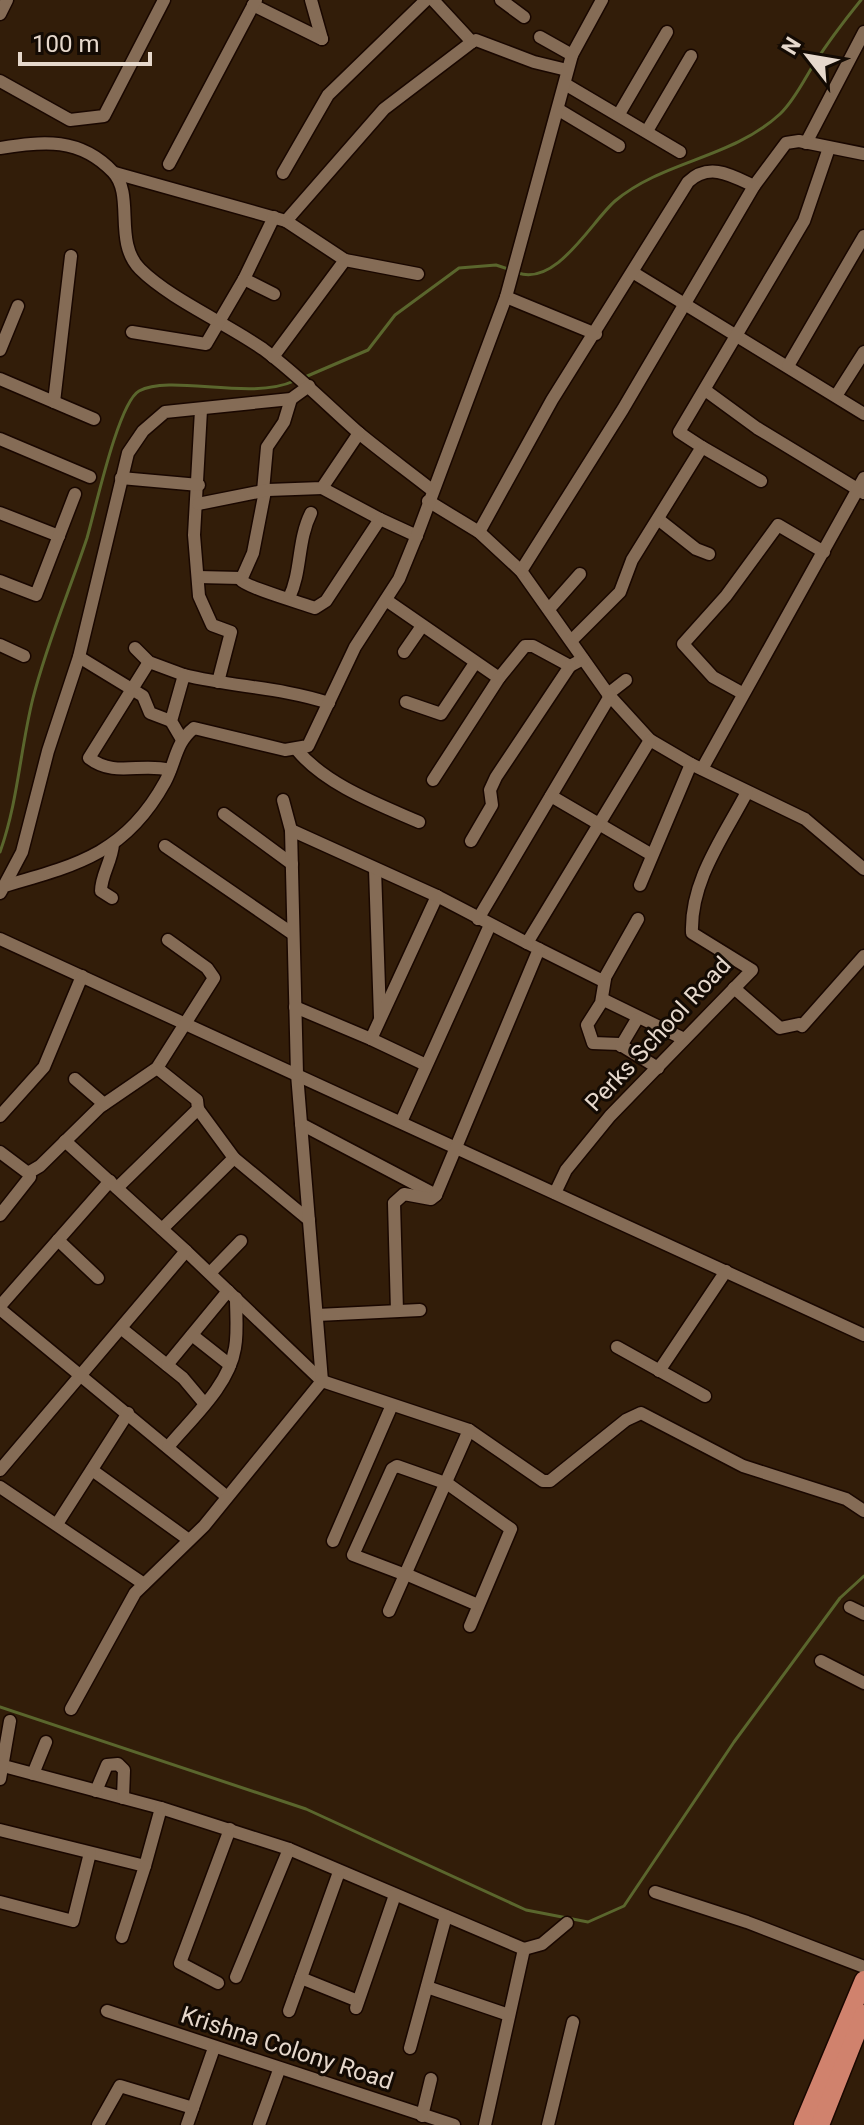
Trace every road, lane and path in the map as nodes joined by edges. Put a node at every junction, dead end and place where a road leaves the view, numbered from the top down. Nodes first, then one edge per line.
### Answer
1 (7, 0) edge
2 (164, 0) edge
3 (311, 0) edge
4 (426, 0) edge
5 (433, 0) edge
6 (501, 0) edge
7 (254, 2) edge
8 (596, 2) edge
9 (0, 14) edge
10 (524, 17) dead end
11 (316, 18) junction
12 (286, 21) junction
13 (667, 32) dead end
14 (864, 32) edge
15 (540, 37) dead end
16 (472, 42) junction
17 (572, 55) junction
18 (691, 56) dead end
19 (567, 70) junction
20 (0, 81) edge
21 (565, 84) junction
22 (559, 110) junction
23 (619, 114) junction
24 (647, 131) junction
25 (806, 143) junction
26 (619, 146) dead end
27 (3, 148) edge
28 (829, 148) junction
29 (680, 152) dead end
30 (864, 154) edge
31 (0, 163) edge
32 (169, 164) dead end
33 (115, 173) junction
34 (283, 173) dead end
35 (754, 186) junction
36 (280, 219) junction
37 (864, 236) edge
38 (71, 256) dead end
39 (345, 260) junction
40 (634, 273) junction
41 (418, 274) dead end
42 (244, 279) junction
43 (508, 290) junction
44 (274, 294) dead end
45 (687, 304) junction
46 (18, 306) dead end
47 (221, 320) junction
48 (132, 332) dead end
49 (596, 334) junction
50 (738, 337) junction
51 (0, 350) edge
52 (864, 352) edge
53 (273, 357) junction
54 (788, 366) junction
55 (0, 379) edge
56 (307, 384) junction
57 (705, 390) junction
58 (836, 396) junction
59 (291, 399) junction
60 (54, 402) junction
61 (201, 410) junction
62 (864, 414) edge
63 (94, 419) dead end
64 (359, 433) junction
65 (0, 439) edge
66 (702, 447) junction
67 (90, 477) dead end
68 (121, 478) junction
69 (761, 481) dead end
70 (199, 485) junction
71 (862, 487) edge
72 (322, 488) junction
73 (264, 491) junction
74 (75, 494) dead end
75 (430, 495) junction
76 (198, 504) junction
77 (0, 513) edge
78 (311, 513) dead end
79 (380, 519) junction
80 (658, 519) junction
81 (479, 532) junction
82 (59, 536) junction
83 (417, 536) junction
84 (824, 552) junction
85 (709, 554) dead end
86 (521, 571) junction
87 (580, 574) dead end
88 (198, 577) junction
89 (241, 578) junction
90 (0, 581) edge
91 (289, 598) junction
92 (386, 600) junction
93 (549, 609) junction
94 (422, 626) junction
95 (572, 640) junction
96 (0, 645) edge
97 (135, 648) dead end
98 (404, 652) dead end
99 (24, 656) dead end
100 (79, 657) junction
101 (583, 659) junction
102 (149, 662) junction
103 (475, 663) junction
104 (570, 666) junction
105 (184, 675) junction
106 (499, 678) junction
107 (626, 680) dead end
108 (218, 682) junction
109 (131, 689) junction
110 (742, 693) junction
111 (609, 695) junction
112 (406, 702) dead end
113 (329, 703) junction
114 (171, 721) junction
115 (181, 738) junction
116 (650, 740) junction
117 (297, 750) junction
118 (697, 766) junction
119 (170, 770) junction
120 (433, 780) dead end
121 (747, 792) junction
122 (551, 796) junction
123 (283, 800) dead end
124 (224, 814) dead end
125 (419, 822) dead end
126 (597, 825) junction
127 (291, 830) junction
128 (471, 841) dead end
129 (113, 844) junction
130 (165, 846) dead end
131 (652, 855) junction
132 (292, 864) junction
133 (375, 869) junction
134 (864, 869) edge
135 (640, 885) dead end
136 (2, 889) edge
137 (437, 896) junction
138 (112, 898) dead end
139 (638, 919) dead end
140 (484, 922) junction
141 (293, 934) junction
142 (0, 939) edge
143 (168, 940) dead end
144 (527, 943) junction
145 (539, 949) junction
146 (864, 956) edge
147 (82, 976) junction
148 (605, 979) junction
149 (734, 988) junction
150 (602, 999) junction
151 (295, 1007) junction
152 (380, 1019) junction
153 (637, 1019) junction
154 (186, 1023) junction
155 (371, 1039) junction
156 (684, 1039) junction
157 (621, 1046) junction
158 (426, 1065) junction
159 (157, 1068) junction
160 (658, 1068) junction
161 (297, 1074) junction
162 (75, 1079) dead end
163 (104, 1104) junction
164 (198, 1109) junction
165 (0, 1116) edge
166 (401, 1122) junction
167 (301, 1124) junction
168 (65, 1141) junction
169 (459, 1148) junction
170 (0, 1152) edge
171 (234, 1158) junction
172 (28, 1173) junction
173 (114, 1185) junction
174 (555, 1193) junction
175 (436, 1195) junction
176 (0, 1215) edge
177 (309, 1220) junction
178 (162, 1229) junction
179 (58, 1240) junction
180 (241, 1241) dead end
181 (186, 1251) junction
182 (726, 1271) junction
183 (210, 1273) junction
184 (98, 1278) dead end
185 (232, 1294) junction
186 (0, 1308) edge
187 (420, 1310) dead end
188 (397, 1311) junction
189 (317, 1315) junction
190 (122, 1329) junction
191 (192, 1335) junction
192 (864, 1335) edge
193 (617, 1347) dead end
194 (167, 1365) junction
195 (230, 1365) junction
196 (659, 1371) junction
197 (83, 1376) junction
198 (322, 1381) junction
199 (705, 1396) dead end
200 (204, 1403) junction
201 (392, 1405) junction
202 (128, 1413) junction
203 (469, 1430) junction
204 (168, 1447) junction
205 (0, 1470) edge
206 (92, 1470) junction
207 (448, 1484) junction
208 (0, 1487) edge
209 (226, 1496) junction
210 (864, 1511) edge
211 (57, 1524) junction
212 (189, 1540) junction
213 (333, 1541) dead end
214 (405, 1574) junction
215 (144, 1584) junction
216 (478, 1605) junction
217 (850, 1607) dead end
218 (389, 1611) dead end
219 (864, 1614) edge
220 (470, 1626) dead end
221 (821, 1661) dead end
222 (864, 1683) edge
223 (71, 1709) dead end
224 (10, 1721) dead end
225 (46, 1742) dead end
226 (1, 1770) edge
227 (33, 1774) junction
228 (96, 1791) junction
229 (123, 1798) junction
230 (161, 1808) junction
231 (230, 1829) junction
232 (0, 1830) edge
233 (289, 1849) junction
234 (90, 1853) junction
235 (145, 1866) junction
236 (339, 1872) junction
237 (655, 1892) dead end
238 (395, 1895) junction
239 (0, 1902) edge
240 (446, 1916) junction
241 (567, 1923) dead end
242 (122, 1937) dead end
243 (524, 1949) junction
244 (864, 1967) edge
245 (236, 1977) dead end
246 (301, 1978) junction
247 (864, 1980) edge
248 (218, 1983) dead end
249 (427, 1987) junction
250 (107, 2011) dead end
251 (289, 2011) dead end
252 (509, 2015) junction
253 (863, 2018) edge
254 (573, 2022) dead end
255 (214, 2048) junction
256 (410, 2048) dead end
257 (279, 2070) junction
258 (431, 2079) dead end
259 (193, 2108) junction
260 (422, 2116) junction
261 (98, 2125) edge
262 (187, 2125) edge
263 (259, 2125) edge
264 (454, 2125) edge
265 (485, 2125) edge
266 (548, 2125) edge
267 (803, 2125) edge
268 (820, 2125) edge

1 - 9 street
2 - 20 street
3 - 11 street
4 - 34 street
5 - 16 street
6 - 10 street
7 - 12 street
7 - 32 street
8 - 17 street
11 - 12 street
11 - 12 street
13 - 23 street
14 - 25 street
15 - 17 street
16 - 19 street
16 - 36 street
17 - 19 street
18 - 24 street
19 - 21 street
21 - 22 street
21 - 23 street
22 - 26 street
22 - 43 street
23 - 24 street
24 - 29 street
25 - 28 street
25 - 35 street
27 - 31 street
27 - 33 street
28 - 30 street
28 - 50 street
33 - 36 street
33 - 47 street
35 - 40 street
35 - 45 street
36 - 39 street
36 - 42 street
37 - 54 street
38 - 60 street
39 - 41 street
39 - 53 street
40 - 45 street
40 - 49 street
42 - 44 street
42 - 47 street
43 - 49 street
43 - 75 street
45 - 50 street
45 - 86 street
46 - 51 street
47 - 48 street
47 - 53 street
49 - 81 street
50 - 54 street
50 - 57 street
52 - 58 street
53 - 56 street
54 - 58 street
55 - 60 street
56 - 59 street
56 - 64 street
57 - 66 street
57 - 71 street
58 - 62 street
59 - 61 street
59 - 73 street
60 - 63 street
61 - 68 street
61 - 70 street
64 - 72 street
64 - 75 street
65 - 67 street
66 - 69 street
66 - 80 street
68 - 70 street
68 - 100 street
70 - 76 street
71 - 84 street
72 - 73 street
72 - 79 street
73 - 76 street
73 - 89 street
74 - 82 street
75 - 81 street
75 - 83 street
76 - 88 street
77 - 82 street
78 - 91 street
79 - 83 street
79 - 91 street
80 - 85 street
80 - 95 street
81 - 86 street
82 - 90 street
83 - 92 street
84 - 110 street
84 - 110 street
86 - 93 street
87 - 93 street
88 - 89 street
88 - 108 street
89 - 91 street
92 - 94 street
92 - 113 street
93 - 95 street
94 - 98 street
94 - 103 street
95 - 101 street
96 - 99 street
97 - 102 street
100 - 109 street
100 - 136 street
101 - 104 street
101 - 111 street
102 - 105 street
102 - 109 street
103 - 106 street
103 - 112 street
104 - 106 street
104 - 128 street
105 - 108 street
105 - 114 street
106 - 120 street
107 - 111 street
108 - 113 street
109 - 114 street
109 - 119 street
110 - 118 street
111 - 116 street
111 - 122 street
113 - 117 street
114 - 115 street
115 - 117 street
115 - 119 street
116 - 118 street
116 - 126 street
117 - 125 street
118 - 121 street
118 - 131 street
119 - 129 street
121 - 134 street
121 - 149 street, Perks School Road
122 - 126 street
122 - 140 street
123 - 127 street
124 - 132 street
126 - 131 street
126 - 144 street
127 - 132 street
127 - 133 street
129 - 136 street
129 - 138 street
130 - 141 street
131 - 135 street
132 - 141 street
133 - 137 street
133 - 152 street
137 - 140 street
137 - 152 street
139 - 148 street
140 - 144 street
140 - 158 street
141 - 151 street
142 - 147 street
143 - 154 street
144 - 145 street
145 - 148 street
145 - 169 street
146 - 149 street
147 - 154 street
147 - 165 street
148 - 150 street
149 - 156 street, Perks School Road
150 - 153 street
150 - 157 street
151 - 155 street
151 - 161 street
152 - 155 street
153 - 156 street
153 - 157 street
154 - 159 street
154 - 161 street
155 - 158 street
156 - 160 street, Perks School Road
157 - 160 street
158 - 166 street
159 - 163 street
159 - 164 street
160 - 174 street, Perks School Road
161 - 166 street
161 - 167 street
162 - 163 street
163 - 168 street
164 - 171 street
164 - 173 street
166 - 169 street
167 - 175 street
167 - 177 street
168 - 172 street
168 - 173 street
169 - 174 street
169 - 175 street
170 - 172 street
171 - 177 street
171 - 178 street
172 - 176 street
173 - 178 street
173 - 179 street
174 - 182 street
175 - 188 street
177 - 189 street
178 - 181 street
179 - 184 street
179 - 186 street
180 - 183 street
181 - 183 street
181 - 190 street
182 - 192 street
182 - 196 street
183 - 185 street
185 - 191 street
185 - 195 street
185 - 198 street
186 - 197 street
187 - 188 street
188 - 189 street
189 - 198 street
190 - 194 street
190 - 197 street
191 - 194 street
191 - 195 street
193 - 196 street
194 - 200 street
195 - 200 street
196 - 199 street
197 - 202 street
197 - 205 street
198 - 201 street
198 - 209 street
200 - 204 street
201 - 203 street
201 - 213 street
202 - 204 street
202 - 206 street
203 - 207 street
203 - 210 street
204 - 209 street
206 - 211 street
206 - 212 street
207 - 214 street
207 - 214 street
207 - 216 street
208 - 211 street
209 - 212 street
211 - 215 street
212 - 215 street
214 - 216 street
214 - 218 street
215 - 223 street
216 - 220 street
217 - 219 street
221 - 222 street
224 - 226 street
225 - 227 street
226 - 227 street
227 - 228 street
228 - 229 street
228 - 229 street
229 - 230 street
230 - 231 street
230 - 235 street
231 - 233 street
231 - 248 street
232 - 234 street
233 - 236 street
233 - 245 street
234 - 235 street
234 - 239 street
235 - 242 street
236 - 238 street
236 - 246 street
237 - 244 street
238 - 240 street
238 - 246 street
240 - 243 street
240 - 249 street
241 - 243 street
243 - 252 street
246 - 251 street
247 - 267 highway
249 - 252 street
249 - 256 street
250 - 255 street, Krishna Colony Road
252 - 265 street
253 - 268 highway
254 - 266 street
255 - 257 street, Krishna Colony Road
255 - 259 street
257 - 260 street, Krishna Colony Road
257 - 263 street
258 - 260 street
259 - 261 street
259 - 262 street
260 - 264 street, Krishna Colony Road

